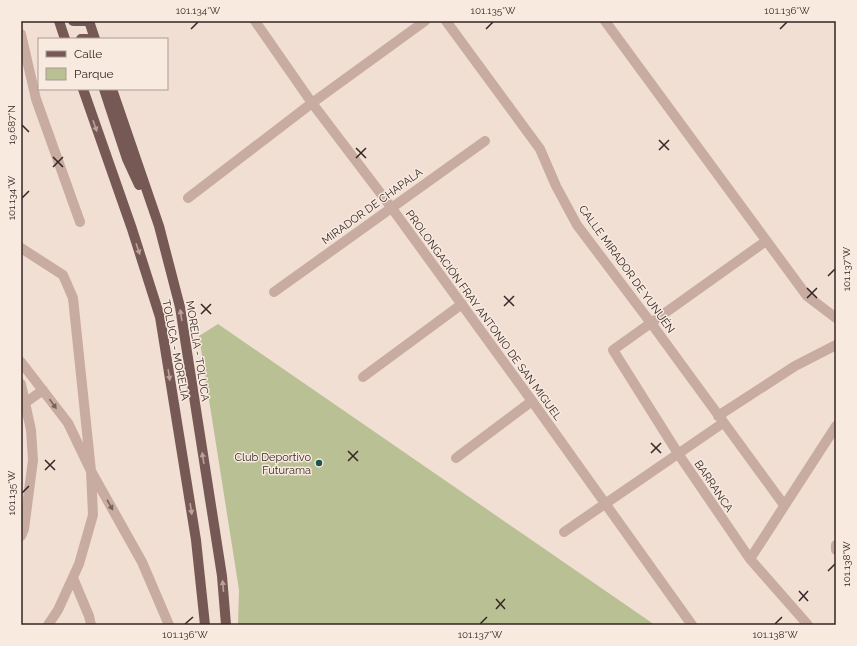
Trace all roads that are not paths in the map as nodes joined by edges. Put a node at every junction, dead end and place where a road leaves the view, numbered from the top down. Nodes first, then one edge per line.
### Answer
1 (59, 21) edge
2 (73, 21) edge
3 (88, 21) edge
4 (255, 21) edge
5 (425, 21) edge
6 (446, 21) edge
7 (606, 21) edge
8 (21, 34) edge
9 (65, 38) edge
10 (95, 38) edge
11 (83, 90) edge
12 (104, 90) edge
13 (112, 90) edge
14 (312, 103) junction
15 (485, 141) dead end
16 (188, 198) dead end
17 (391, 207) junction
18 (80, 222) dead end
19 (160, 226) junction
20 (766, 241) junction
21 (21, 248) edge
22 (274, 292) dead end
23 (462, 304) junction
24 (836, 318) edge
25 (652, 323) junction
26 (836, 345) edge
27 (21, 362) edge
28 (363, 377) dead end
29 (21, 384) edge
30 (43, 390) junction
31 (532, 401) junction
32 (25, 403) junction
33 (720, 419) junction
34 (836, 426) edge
35 (679, 455) junction
36 (456, 458) dead end
37 (91, 471) junction
38 (606, 504) junction
39 (784, 505) junction
40 (564, 532) dead end
41 (21, 536) edge
42 (836, 546) edge
43 (836, 550) edge
44 (750, 560) junction
45 (73, 578) junction
46 (48, 625) edge
47 (91, 625) edge
48 (169, 625) edge
49 (205, 625) edge
50 (226, 625) edge
51 (692, 625) edge
52 (808, 625) edge

1 - 9 main road
2 - 3 main road
3 - 10 main road
4 - 14 street, PROLONGACIÓN FRAY ANTONIO DE SAN MIGUEL
5 - 14 street
6 - 25 street, CALLE MIRADOR DE YUNUÉN
7 - 20 street
8 - 18 street
11 -> 49 main road, TOLUCA - MORELIA
12 - 19 main road
13 - 19 main road, MORELIA - TOLUCA
14 - 16 street
14 - 17 street, PROLONGACIÓN FRAY ANTONIO DE SAN MIGUEL
15 - 17 street, MIRADOR DE CHAPALA
17 - 22 street, MIRADOR DE CHAPALA
17 - 23 street, PROLONGACIÓN FRAY ANTONIO DE SAN MIGUEL
50 -> 19 main road, MORELIA - TOLUCA
20 - 24 street
20 - 25 street
21 - 37 street
23 - 28 street
23 - 31 street, PROLONGACIÓN FRAY ANTONIO DE SAN MIGUEL
25 - 33 street, CALLE MIRADOR DE YUNUÉN
25 - 35 street, BARRANCA
26 - 33 street
27 - 30 street
29 - 32 street
30 - 32 street
30 -> 37 street
31 - 36 street
31 - 38 street, PROLONGACIÓN FRAY ANTONIO DE SAN MIGUEL
32 - 41 street
33 - 35 street
33 - 39 street, CALLE MIRADOR DE YUNUÉN
34 - 39 street
35 - 38 street
35 - 44 street, BARRANCA
37 - 45 street
37 -> 48 street
38 - 40 street
38 - 51 street, PROLONGACIÓN FRAY ANTONIO DE SAN MIGUEL
39 - 44 street
42 - 43 street
44 - 52 street, BARRANCA
45 - 46 street
45 - 47 street

